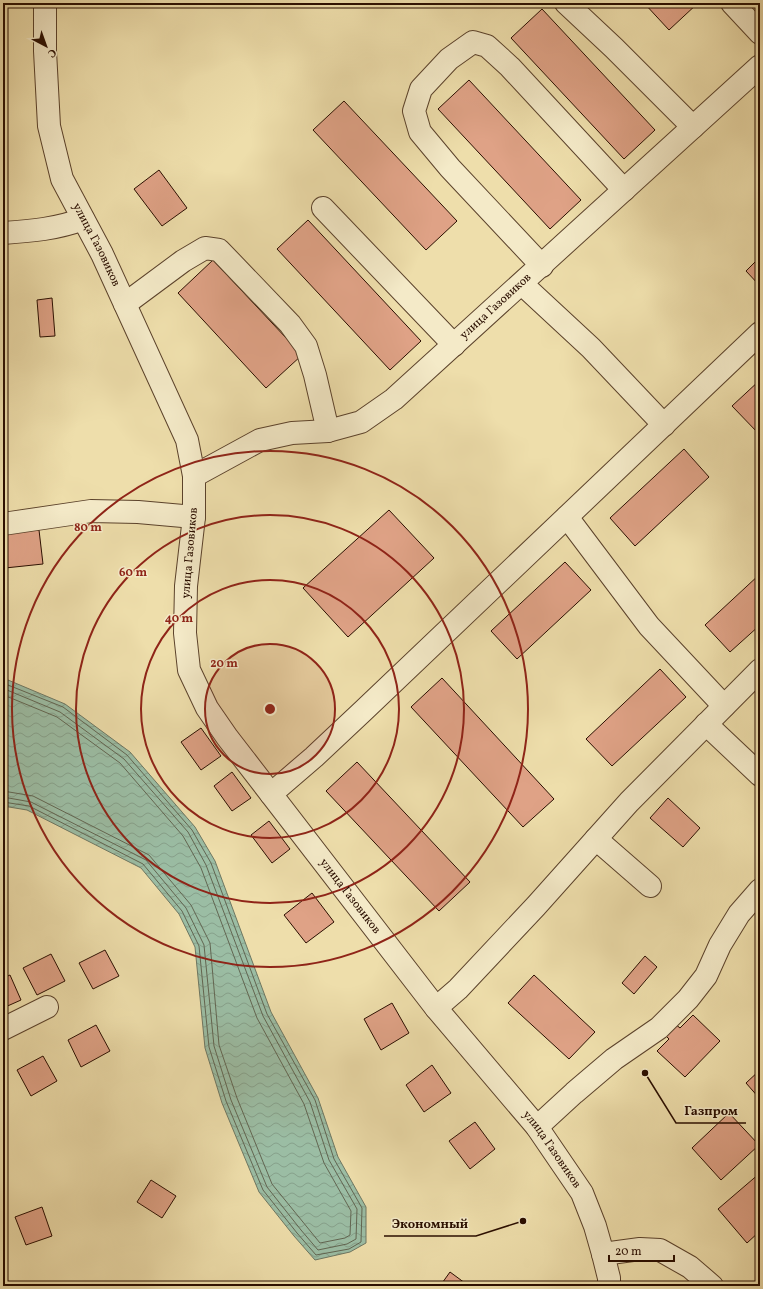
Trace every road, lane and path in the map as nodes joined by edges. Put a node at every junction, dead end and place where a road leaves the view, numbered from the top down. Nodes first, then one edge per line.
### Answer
1 (45, 3) edge
2 (566, 3) edge
3 (732, 3) edge
4 (760, 33) edge
5 (760, 66) edge
6 (693, 128) junction
7 (624, 190) junction
8 (323, 208) dead end
9 (84, 219) junction
10 (3, 233) edge
11 (542, 266) junction
12 (522, 284) junction
13 (125, 304) junction
14 (760, 333) edge
15 (454, 345) junction
16 (664, 424) junction
17 (328, 431) junction
18 (194, 476) junction
19 (194, 517) junction
20 (567, 517) junction
21 (3, 524) edge
22 (756, 681) edge
23 (724, 706) junction
24 (706, 724) junction
25 (760, 775) edge
26 (271, 794) junction
27 (596, 839) junction
28 (650, 886) dead end
29 (760, 890) edge
30 (47, 1007) dead end
31 (436, 1008) junction
32 (3, 1029) edge
33 (537, 1127) junction
34 (604, 1254) junction
35 (609, 1286) edge
36 (712, 1286) edge

1 - 9 street, улица Газовиков
2 - 6 street
3 - 4 street
5 - 6 street, улица Газовиков
6 - 7 street, улица Газовиков
7 - 11 street, улица Газовиков
7 - 11 street
8 - 15 street
9 - 10 street
9 - 13 street, улица Газовиков
11 - 12 street, улица Газовиков
12 - 15 street, улица Газовиков
12 - 16 street
13 - 17 street
13 - 18 street, улица Газовиков
14 - 16 street
15 - 17 street, улица Газовиков
16 - 20 street
17 - 18 street, улица Газовиков
18 - 19 street, улица Газовиков
19 - 21 street
19 - 26 street, улица Газовиков
20 - 23 street
20 - 26 street
22 - 23 street
23 - 24 street
24 - 25 street
24 - 27 street
26 - 31 street, улица Газовиков
27 - 28 street
27 - 31 street
29 - 33 street
30 - 32 street
31 - 33 street, улица Газовиков
33 - 34 street, улица Газовиков
34 - 35 street, улица Газовиков
34 - 36 street

